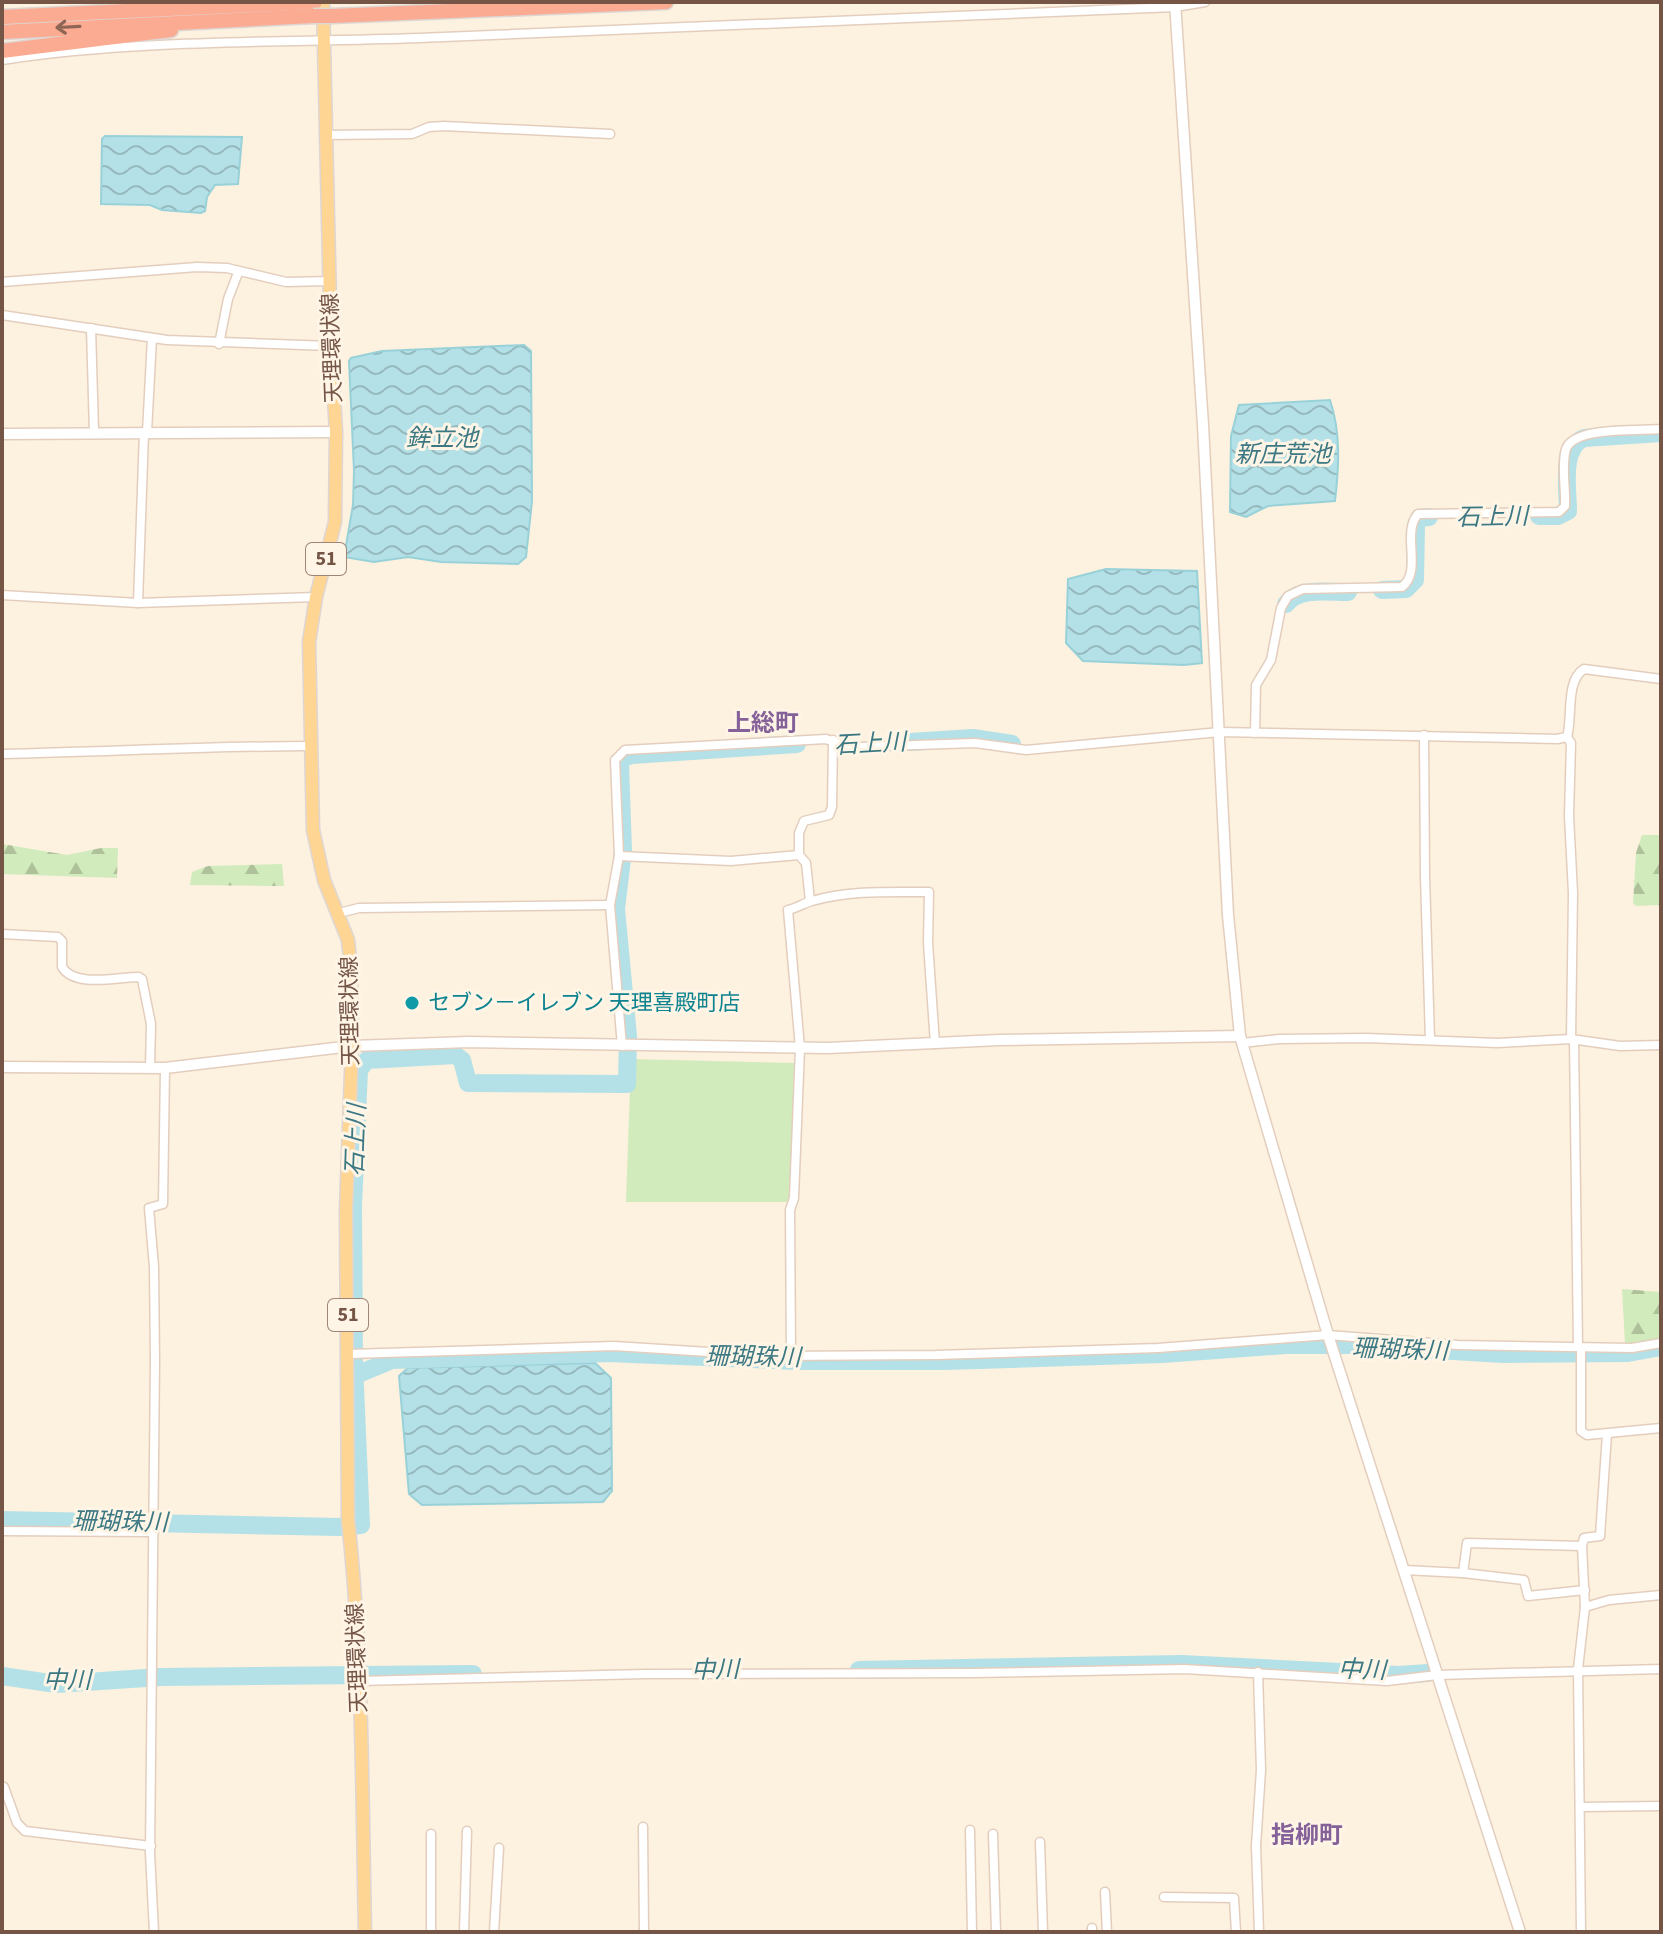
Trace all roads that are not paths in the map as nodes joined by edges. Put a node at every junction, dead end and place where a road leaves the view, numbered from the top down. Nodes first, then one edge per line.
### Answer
1 (323, 2) edge
2 (666, 2) edge
3 (1205, 2) edge
4 (1175, 4) edge
5 (314, 7) edge
6 (2, 17) edge
7 (265, 17) junction
8 (2, 32) edge
9 (324, 41) junction
10 (2, 51) edge
11 (2, 60) edge
12 (610, 134) dead end
13 (326, 135) junction
14 (238, 273) junction
15 (330, 281) junction
16 (2, 282) edge
17 (2, 315) edge
18 (91, 328) junction
19 (152, 338) junction
20 (219, 344) junction
21 (331, 346) junction
22 (1661, 429) edge
23 (94, 432) junction
24 (146, 432) junction
25 (336, 432) junction
26 (2, 434) edge
27 (2, 595) edge
28 (316, 597) junction
29 (138, 603) junction
30 (1661, 679) edge
31 (1220, 732) junction
32 (1255, 733) junction
33 (1424, 735) junction
34 (1567, 737) junction
35 (833, 740) junction
36 (311, 746) junction
37 (2, 754) edge
38 (799, 855) junction
39 (622, 856) junction
40 (810, 901) junction
41 (610, 905) junction
42 (339, 913) junction
43 (2, 934) edge
44 (1572, 1039) junction
45 (1241, 1040) junction
46 (1430, 1040) junction
47 (935, 1044) junction
48 (1661, 1045) edge
49 (352, 1046) junction
50 (622, 1046) junction
51 (800, 1048) junction
52 (2, 1067) edge
53 (150, 1068) junction
54 (165, 1068) junction
55 (1328, 1335) junction
56 (1661, 1343) edge
57 (1580, 1348) junction
58 (349, 1354) junction
59 (791, 1356) junction
60 (1661, 1428) edge
61 (1607, 1434) junction
62 (154, 1530) junction
63 (2, 1531) edge
64 (1582, 1546) junction
65 (1404, 1570) junction
66 (1463, 1573) junction
67 (1585, 1590) junction
68 (1661, 1595) edge
69 (1585, 1607) junction
70 (1578, 1669) junction
71 (1661, 1669) edge
72 (1258, 1672) junction
73 (1437, 1675) junction
74 (358, 1676) junction
75 (2, 1786) edge
76 (1661, 1806) edge
77 (1581, 1807) junction
78 (643, 1827) dead end
79 (970, 1830) dead end
80 (467, 1831) dead end
81 (431, 1834) dead end
82 (993, 1834) dead end
83 (1040, 1842) dead end
84 (151, 1846) junction
85 (499, 1848) dead end
86 (1105, 1892) dead end
87 (1164, 1897) dead end
88 (154, 1932) edge
89 (365, 1932) edge
90 (431, 1932) edge
91 (464, 1932) edge
92 (494, 1932) edge
93 (644, 1932) edge
94 (972, 1932) edge
95 (996, 1932) edge
96 (1043, 1932) edge
97 (1107, 1932) edge
98 (1236, 1932) edge
99 (1259, 1932) edge
100 (1520, 1932) edge
101 (1581, 1932) edge

1 - 9 main road, 天理環状線 / 51
2 - 5 highway, bridge
3 - 4 street
4 - 9 street
4 - 31 street
5 - 6 highway
5 - 7 highway
7 -> 8 highway
7 - 10 highway
9 - 11 street
9 - 13 main road, 天理環状線 / 51
12 - 13 street
13 - 15 main road, 天理環状線 / 51
14 - 15 street
14 - 16 street
14 - 20 street
15 - 21 main road, 天理環状線 / 51
17 - 18 street
18 - 19 street
18 - 23 street
19 - 20 street
19 - 24 street
20 - 21 street
21 - 25 main road, 天理環状線 / 51
22 - 32 street
23 - 24 street
23 - 26 street
24 - 25 street
24 - 29 street
25 - 28 main road, 天理環状線 / 51
27 - 29 street
28 - 29 street
28 - 36 main road, 天理環状線 / 51
30 - 34 street
31 - 32 street
31 - 35 street
31 - 45 street
32 - 33 street
33 - 34 street
33 - 46 street
34 - 44 street
35 - 38 street
35 - 39 street
36 - 37 street
36 - 42 main road, 天理環状線 / 51
38 - 39 street
38 - 40 street
39 - 41 street
40 - 47 street
40 - 51 street
41 - 42 street
41 - 50 street
42 - 49 main road, 天理環状線 / 51
43 - 53 street
44 - 46 street
44 - 48 street
44 - 57 street
45 - 46 street
45 - 47 street
45 - 55 street
47 - 51 street
49 - 50 street
49 - 54 street
49 - 58 main road, 天理環状線 / 51
50 - 51 street
51 - 59 street
52 - 53 street
53 - 54 street
54 - 62 street
55 - 57 street
55 - 59 street
55 - 65 street
56 - 57 street
57 - 61 street
58 - 59 street
58 - 74 main road, 天理環状線 / 51
60 - 61 street
61 - 64 street
62 - 63 street
62 - 84 street
64 - 66 street
64 - 67 street
65 - 66 street
65 - 73 street
66 - 67 street
67 - 69 street
68 - 69 street
69 - 70 street
70 - 71 street
70 - 73 street
70 - 77 street
72 - 73 street
72 - 74 street
72 - 99 street
73 - 100 street
74 - 89 main road, 天理環状線 / 51
75 - 84 street
76 - 77 street
77 - 101 street
78 - 93 street
79 - 94 street
80 - 91 street
81 - 90 street
82 - 95 street
83 - 96 street
84 - 88 street
85 - 92 street
86 - 97 street
87 - 98 street

